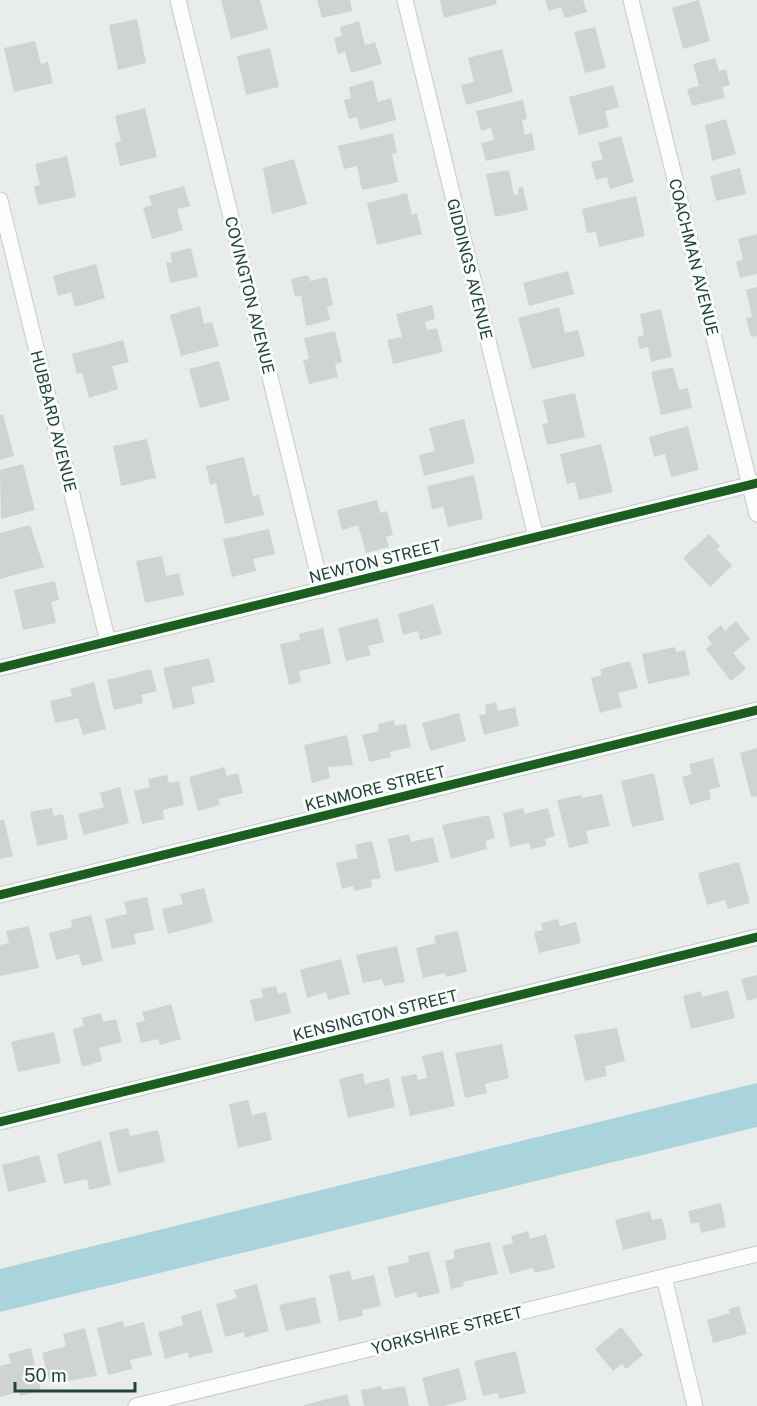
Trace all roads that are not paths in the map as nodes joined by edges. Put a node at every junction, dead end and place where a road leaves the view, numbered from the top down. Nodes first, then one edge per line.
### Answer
1 (178, 0) edge
2 (405, 0) edge
3 (632, 0) edge
4 (0, 200) edge
5 (754, 484) edge
6 (757, 513) edge
7 (536, 537) junction
8 (322, 590) junction
9 (108, 642) junction
10 (0, 668) edge
11 (757, 710) edge
12 (0, 895) edge
13 (757, 937) edge
14 (0, 1122) edge
15 (757, 1254) edge
16 (664, 1277) junction
17 (136, 1406) edge
18 (695, 1406) edge

1 - 8 street, COVINGTON AVENUE
2 - 7 street, GIDDINGS AVENUE
3 - 5 street, COACHMAN AVENUE
4 - 9 street, HUBBARD AVENUE
5 - 6 street, COACHMAN AVENUE
5 - 7 street, NEWTON STREET
7 - 8 street, NEWTON STREET
8 - 9 street, NEWTON STREET
9 - 10 street, NEWTON STREET
11 - 12 street, KENMORE STREET
13 - 14 street, KENSINGTON STREET
15 - 16 street, YORKSHIRE STREET
16 - 17 street, YORKSHIRE STREET
16 - 18 street

